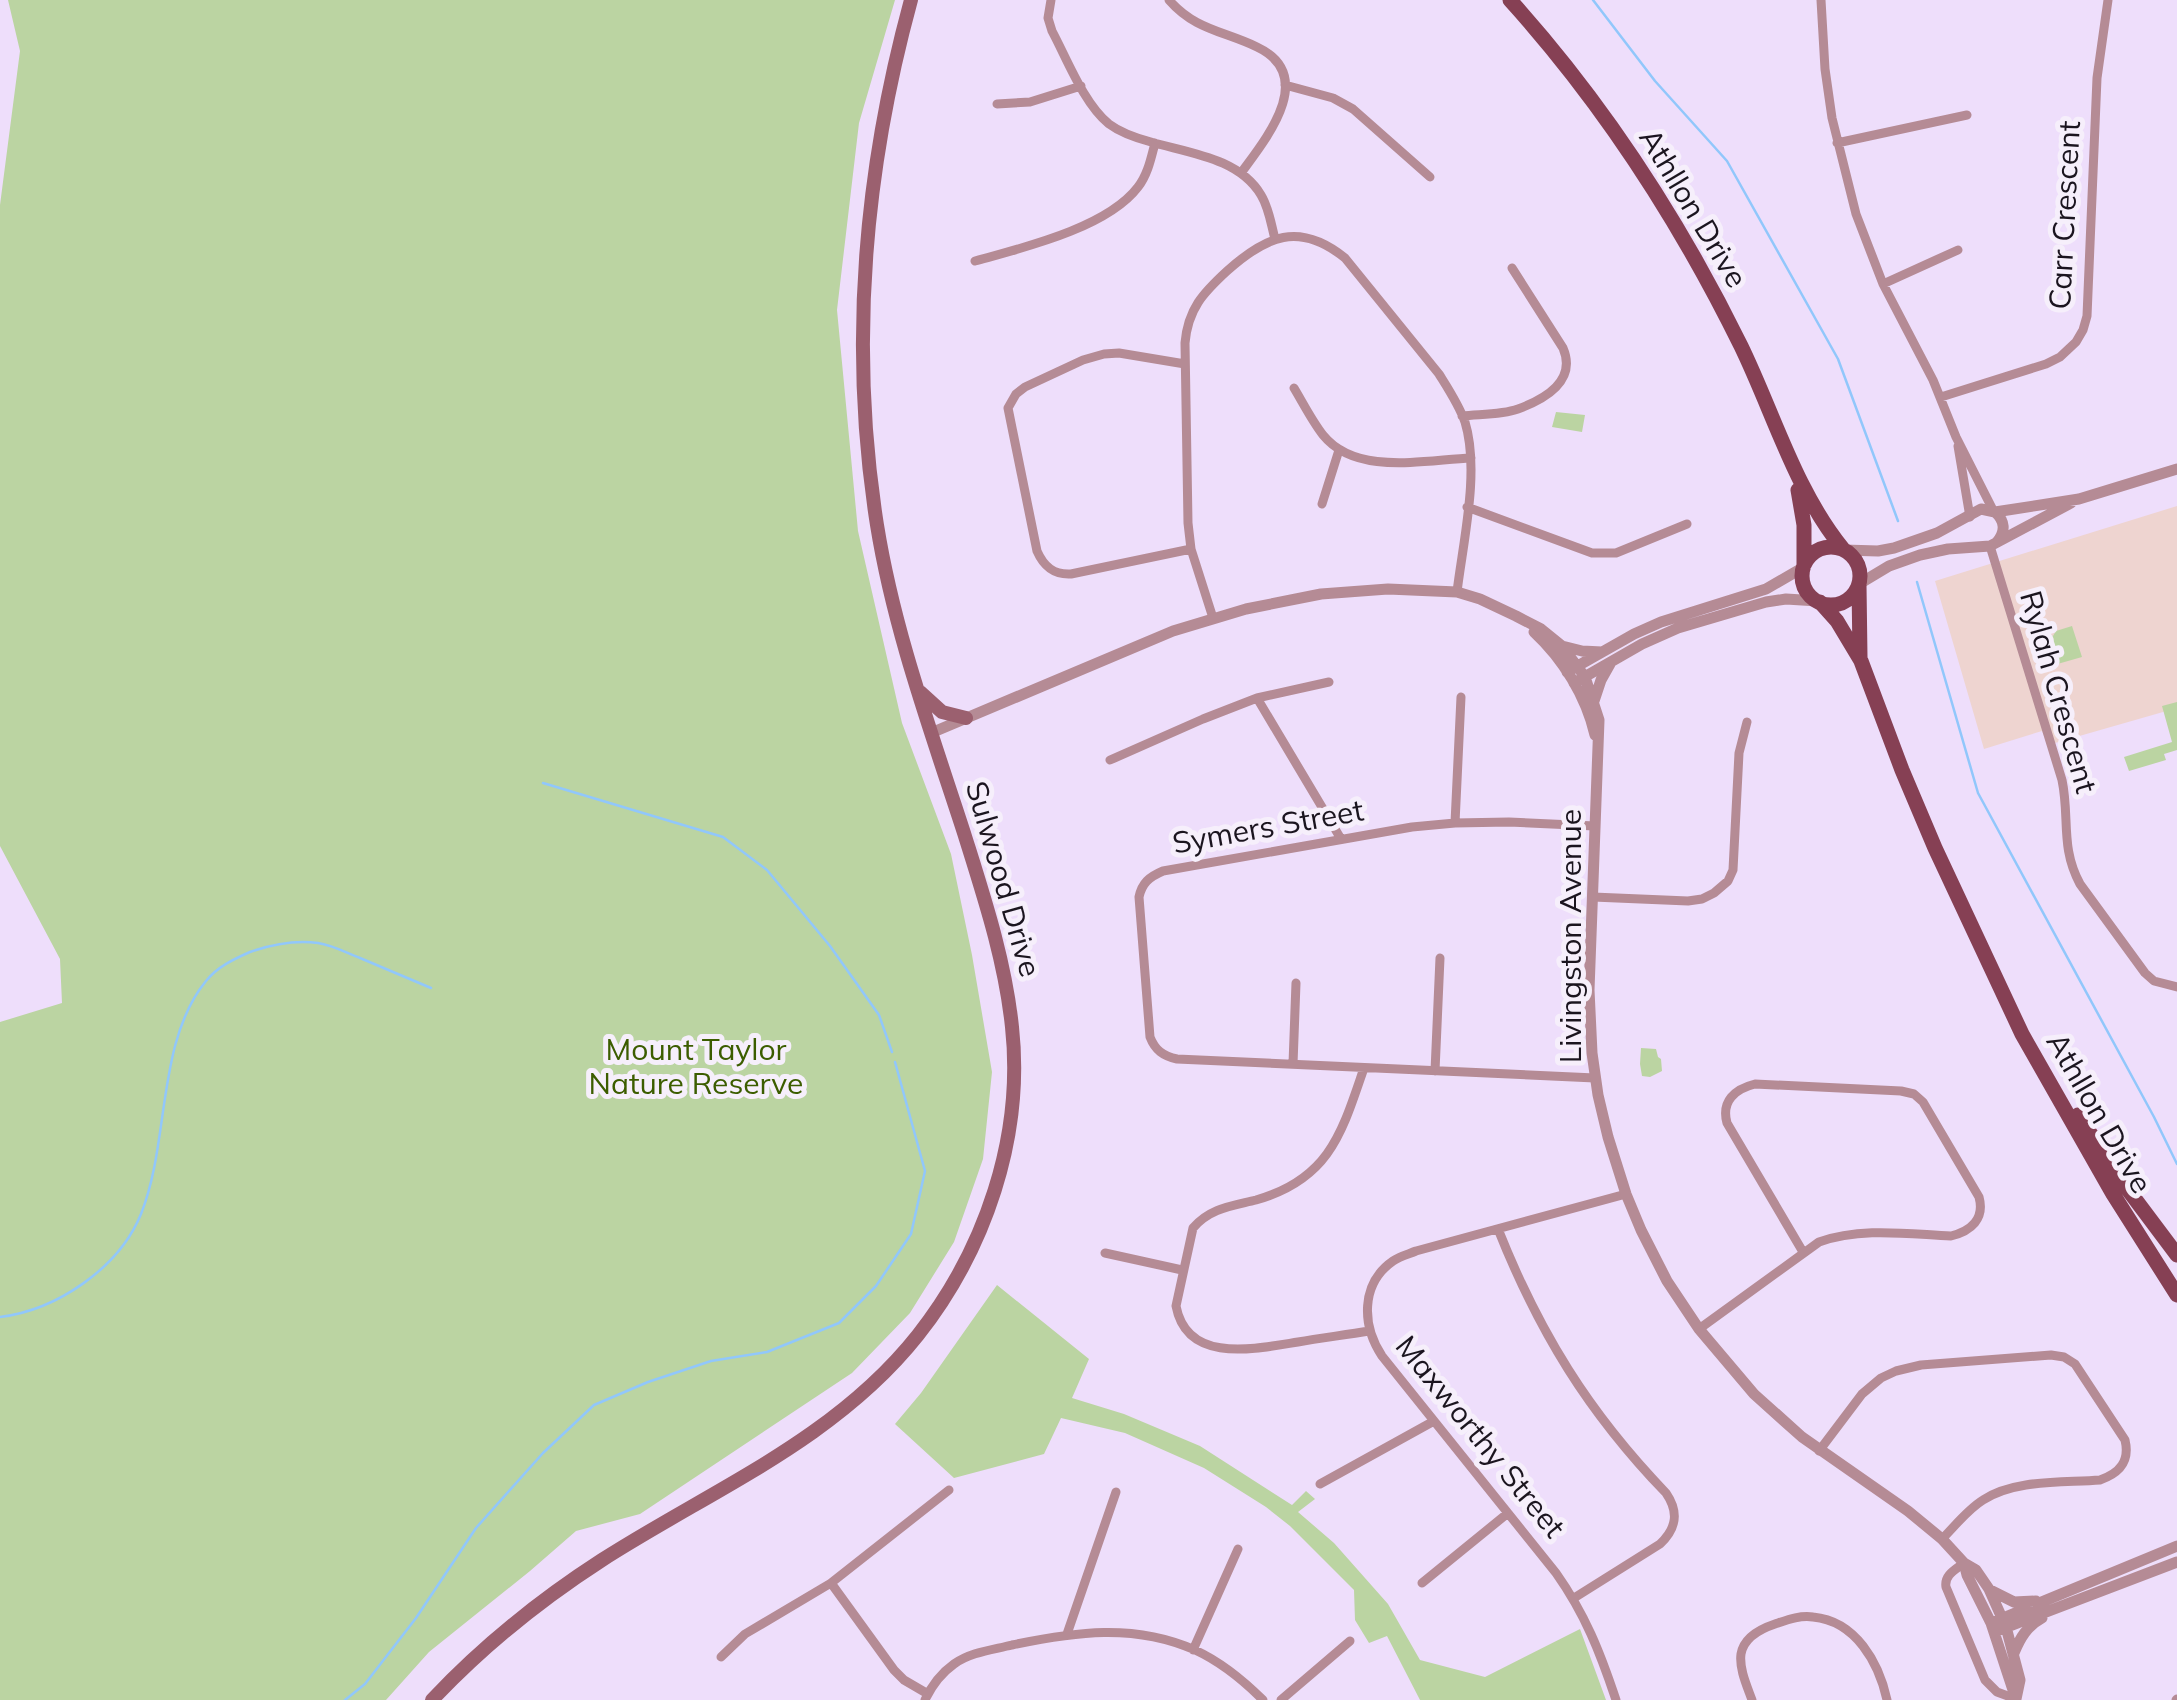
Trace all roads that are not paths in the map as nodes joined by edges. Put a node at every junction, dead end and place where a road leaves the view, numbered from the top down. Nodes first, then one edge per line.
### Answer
1 (911, 0) edge
2 (1050, 0) edge
3 (1169, 0) edge
4 (1510, 0) edge
5 (1821, 0) edge
6 (2108, 0) edge
7 (1285, 85) junction
8 (1081, 86) junction
9 (998, 104) dead end
10 (1967, 115) dead end
11 (1837, 142) junction
12 (1156, 143) junction
13 (1242, 173) junction
14 (1430, 177) dead end
15 (1275, 239) junction
16 (1958, 250) dead end
17 (974, 262) dead end
18 (1512, 268) dead end
19 (1883, 284) junction
20 (1185, 364) junction
21 (1294, 388) dead end
22 (1940, 396) junction
23 (1462, 416) junction
24 (1956, 437) junction
25 (1338, 450) junction
26 (1471, 458) junction
27 (1794, 467) junction
28 (2177, 468) edge
29 (2080, 499) junction
30 (1322, 504) dead end
31 (1467, 507) junction
32 (1994, 512) junction
33 (1969, 517) junction
34 (1686, 524) dead end
35 (1990, 544) junction
36 (1191, 549) junction
37 (1844, 550) junction
38 (1804, 566) junction
39 (1859, 584) junction
40 (1457, 592) junction
41 (1819, 602) junction
42 (1516, 616) junction
43 (1213, 618) junction
44 (1562, 646) junction
45 (1607, 656) junction
46 (1861, 661) junction
47 (1576, 674) junction
48 (1329, 682) dead end
49 (916, 688) junction
50 (1461, 697) dead end
51 (1257, 698) junction
52 (1594, 700) junction
53 (966, 718) junction
54 (1748, 722) dead end
55 (930, 732) junction
56 (1110, 760) dead end
57 (1598, 765) junction
58 (1455, 822) junction
59 (1595, 826) junction
60 (1342, 839) junction
61 (1592, 897) junction
62 (1440, 958) dead end
63 (1296, 983) dead end
64 (2177, 987) edge
65 (2010, 1006) junction
66 (1293, 1064) junction
67 (1364, 1068) junction
68 (1435, 1071) junction
69 (1595, 1078) junction
70 (1626, 1194) junction
71 (1498, 1229) junction
72 (1803, 1252) junction
73 (1105, 1253) dead end
74 (2177, 1255) edge
75 (1182, 1270) junction
76 (2174, 1291) edge
77 (1699, 1329) junction
78 (1369, 1331) junction
79 (1434, 1422) junction
80 (1819, 1451) junction
81 (1320, 1484) dead end
82 (949, 1490) dead end
83 (1116, 1492) dead end
84 (1508, 1514) junction
85 (1942, 1538) junction
86 (2177, 1546) edge
87 (1238, 1549) dead end
88 (2177, 1562) edge
89 (1964, 1563) junction
90 (831, 1582) junction
91 (1422, 1583) dead end
92 (1988, 1589) junction
93 (1574, 1598) junction
94 (2047, 1599) junction
95 (2058, 1608) junction
96 (1999, 1625) junction
97 (1067, 1634) junction
98 (1350, 1640) dead end
99 (1194, 1650) junction
100 (2014, 1654) junction
101 (722, 1657) dead end
102 (926, 1697) edge
103 (2016, 1699) edge
104 (432, 1700) edge
105 (1264, 1700) edge
106 (1281, 1700) edge
107 (1616, 1700) edge
108 (1752, 1700) edge
109 (1887, 1700) edge

1 - 49 main road, Sulwood Drive
2 - 8 street
3 - 7 street
4 - 27 main road, Athllon Drive
5 - 11 street
6 - 22 street, Carr Crescent
7 - 13 street
7 - 14 street
8 - 9 street
8 - 12 street
10 - 11 street
11 - 19 street
12 - 13 street
12 - 17 street
13 - 15 street
15 - 20 street
15 - 23 street
16 - 19 street
18 - 23 street
19 - 22 street
20 - 36 street
20 - 36 street
21 - 25 street
22 - 24 street
23 - 26 street
24 - 32 street
24 - 33 street
25 - 26 street
25 - 30 street
26 - 31 street
27 - 37 main road, Athllon Drive
27 - 38 main road, Athllon Drive
28 - 29 street
29 - 32 street
29 - 35 street
31 - 34 street
31 - 40 street
32 - 33 street
32 - 35 street
33 - 35 street
33 - 37 street
35 - 39 street
35 - 64 street, Rylah Crescent
36 - 43 street
37 - 38 main road
37 - 39 main road
38 - 41 main road
38 - 45 street
39 - 41 main road
39 - 46 main road, Athllon Drive
40 - 42 street, Livingston Avenue
40 - 43 street, Livingston Avenue
41 - 45 street
41 - 46 main road, Athllon Drive
42 - 44 street, Livingston Avenue
42 - 47 street, Livingston Avenue
43 - 53 street, Livingston Avenue
44 - 45 street
44 - 47 street, Livingston Avenue
45 - 47 street
45 - 52 street
46 - 65 main road, Athllon Drive
47 - 52 street, Livingston Avenue
47 - 57 street, Livingston Avenue
48 - 51 street
49 - 53 main road
49 - 55 main road, Sulwood Drive
50 - 58 street
51 - 56 street
51 - 60 street
52 - 57 street, Livingston Avenue
53 - 55 street, Livingston Avenue
54 - 61 street
55 - 104 main road, Sulwood Drive
57 - 59 street, Livingston Avenue
58 - 59 street, Symers Street
58 - 60 street, Symers Street
59 - 61 street, Livingston Avenue
60 - 66 street, Symers Street
61 - 69 street, Livingston Avenue
62 - 68 street
63 - 66 street
65 - 74 main road, Athllon Drive
65 - 76 main road, Athllon Drive
66 - 67 street, Symers Street
67 - 68 street, Symers Street
67 - 75 street
68 - 69 street, Symers Street
69 - 70 street, Livingston Avenue
70 - 71 street, Maxworthy Street
70 - 77 street, Livingston Avenue
71 - 78 street, Maxworthy Street
71 - 93 street
72 - 72 street
72 - 77 street
73 - 75 street
75 - 78 street
77 - 80 street, Livingston Avenue
78 - 79 street, Maxworthy Street
79 - 81 street
79 - 84 street, Maxworthy Street
80 - 85 street, Livingston Avenue
80 - 85 street
82 - 90 street
83 - 97 street
84 - 91 street
84 - 93 street, Maxworthy Street
85 - 89 street, Livingston Avenue
86 - 94 street
87 - 99 street
88 - 95 street
89 - 92 street, Livingston Avenue
89 - 96 street, Livingston Avenue
89 - 103 street
90 - 101 street
90 - 102 street
92 - 94 street
92 - 96 street, Livingston Avenue
93 - 107 street, Maxworthy Street
94 - 96 street
95 - 96 street
95 - 100 street
96 - 100 street, Livingston Avenue
96 - 103 street, Livingston Avenue
97 - 99 street
97 - 102 street
98 - 106 street
99 - 105 street
100 - 103 street, Livingston Avenue
108 - 109 street

